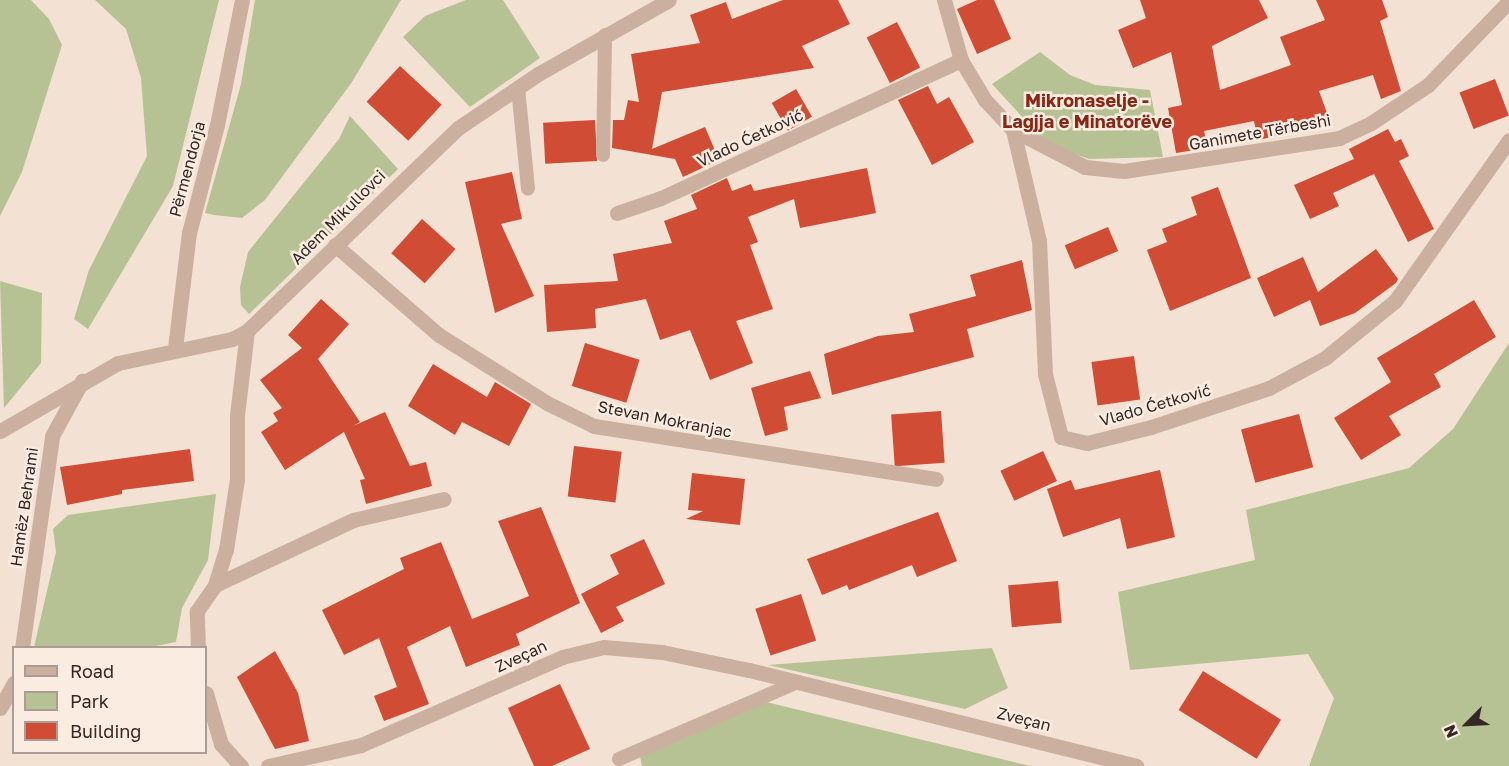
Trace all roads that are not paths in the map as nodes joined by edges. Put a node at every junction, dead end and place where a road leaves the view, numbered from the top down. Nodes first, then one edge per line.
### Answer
1 (242, 0) edge
2 (669, 0) edge
3 (944, 0) edge
4 (1509, 2) edge
5 (605, 35) junction
6 (961, 60) junction
7 (518, 88) junction
8 (1012, 130) junction
9 (1509, 140) edge
10 (603, 155) dead end
11 (528, 189) dead end
12 (617, 213) dead end
13 (335, 245) junction
14 (247, 331) junction
15 (175, 348) junction
16 (84, 379) junction
17 (0, 431) edge
18 (936, 479) dead end
19 (444, 499) dead end
20 (215, 585) junction
21 (22, 646) edge
22 (198, 646) edge
23 (798, 682) junction
24 (12, 687) edge
25 (207, 696) edge
26 (0, 708) edge
27 (619, 759) dead end
28 (241, 766) edge
29 (268, 766) edge
30 (1136, 766) edge

1 - 15 street, Përmendorja
2 - 5 street, Adem Mikullovci
3 - 6 street, Vlado Ćetković
4 - 8 street, Ganimete Tërbeshi
5 - 7 street, Adem Mikullovci
5 - 10 lane
6 - 8 street, Vlado Ćetković
6 - 12 street, Vlado Ćetković
7 - 11 lane
7 - 13 street, Adem Mikullovci
8 - 9 street, Vlado Ćetković
13 - 14 street, Adem Mikullovci
13 - 18 street, Stevan Mokranjac
14 - 15 street, Adem Mikullovci
14 - 20 street
15 - 16 street, Adem Mikullovci
16 - 17 street, Adem Mikullovci
16 - 21 street, Hamëz Behrami
19 - 20 street
20 - 22 street
23 - 27 lane
23 - 29 street, Zveçan
23 - 30 street, Zveçan
24 - 26 street
25 - 28 street

